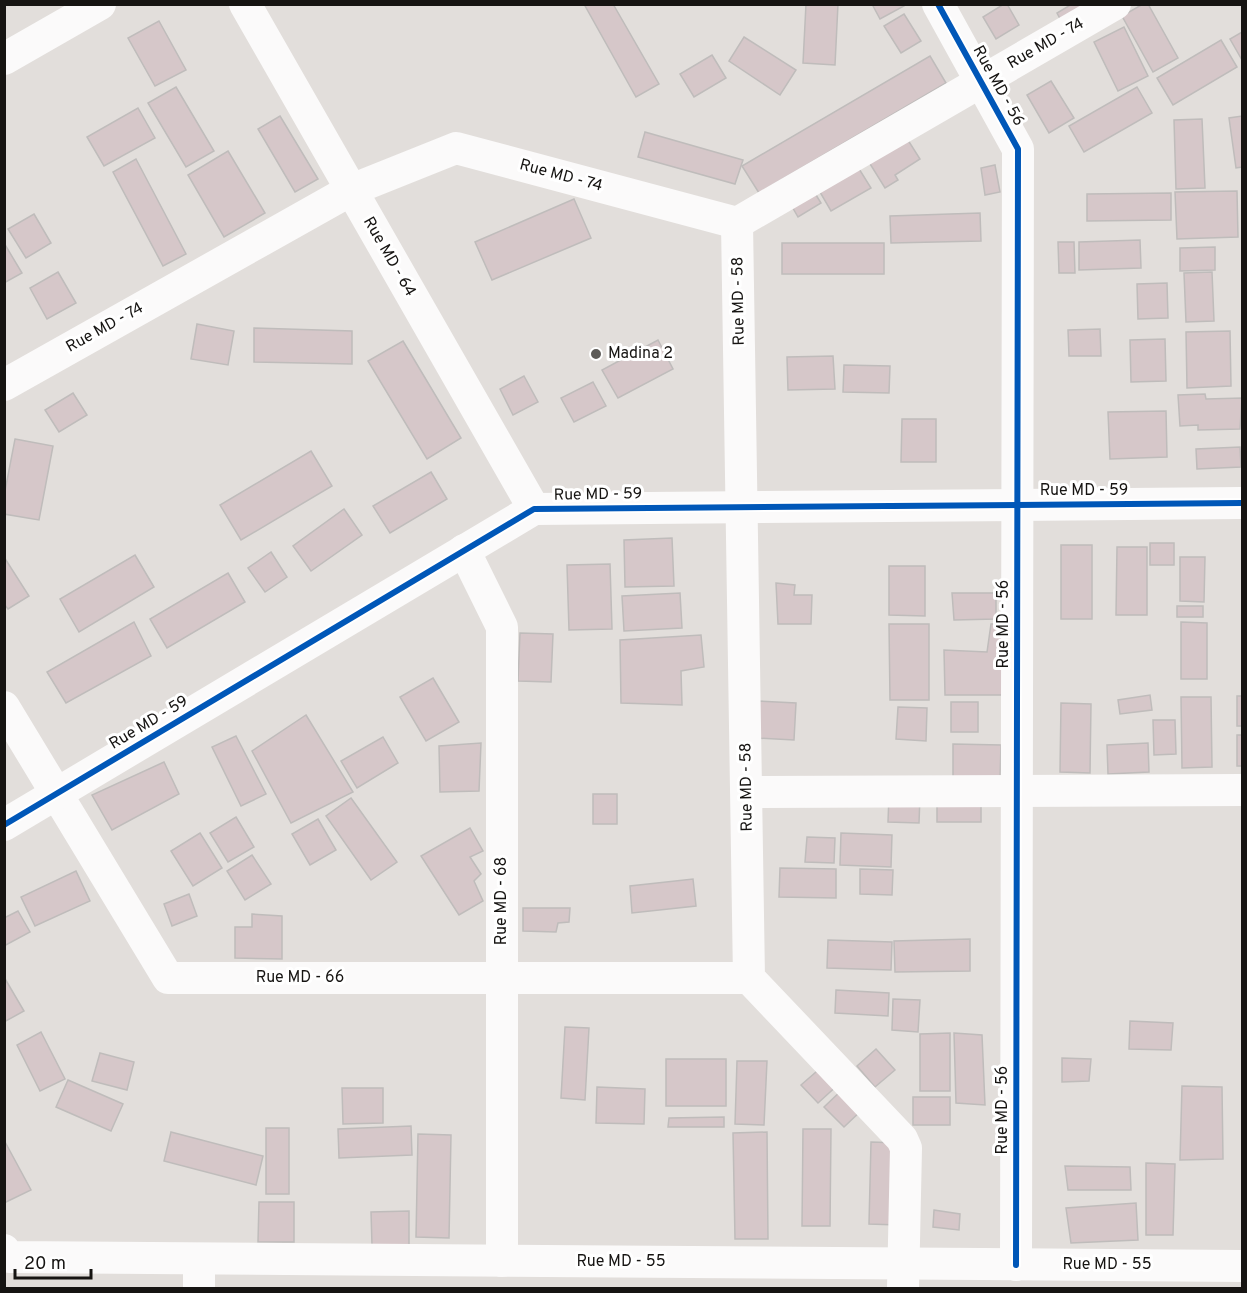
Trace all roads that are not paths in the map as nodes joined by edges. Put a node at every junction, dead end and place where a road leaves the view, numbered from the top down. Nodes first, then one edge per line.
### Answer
1 (100, 4) edge
2 (245, 4) edge
3 (938, 4) edge
4 (1115, 4) edge
5 (4, 59) edge
6 (981, 82) junction
7 (351, 190) junction
8 (737, 223) junction
9 (4, 385) edge
10 (1242, 503) edge
11 (1017, 505) junction
12 (742, 507) junction
13 (534, 509) junction
14 (465, 550) junction
15 (4, 707) edge
16 (1242, 790) edge
17 (747, 792) junction
18 (1017, 792) junction
19 (57, 794) junction
20 (4, 825) edge
21 (502, 978) junction
22 (749, 978) junction
23 (4, 1250) edge
24 (502, 1261) junction
25 (1016, 1265) junction
26 (1242, 1266) edge
27 (199, 1274) edge
28 (903, 1276) edge

1 - 5 street
2 - 7 street, Rue MD - 64
3 - 6 street, Rue MD - 56
4 - 6 street, Rue MD - 74
6 - 8 street, Rue MD - 74
6 - 11 street, Rue MD - 56
7 - 8 street, Rue MD - 74
7 - 9 street, Rue MD - 74
7 - 13 street, Rue MD - 64
8 - 12 street, Rue MD - 58
10 - 11 street, Rue MD - 59
11 - 12 street, Rue MD - 59
11 - 18 street, Rue MD - 56
12 - 13 street, Rue MD - 59
12 - 17 street, Rue MD - 58
13 - 14 street, Rue MD - 59
14 - 19 street, Rue MD - 59
14 - 21 street, Rue MD - 68
15 - 19 street, Rue MD - 66
16 - 18 street
17 - 18 street
17 - 22 street, Rue MD - 58
18 - 25 street, Rue MD - 56
19 - 20 street, Rue MD - 59
19 - 21 street, Rue MD - 66
21 - 22 street, Rue MD - 66
21 - 24 street, Rue MD - 68
22 - 28 street
23 - 27 street, Rue MD - 55
24 - 27 street, Rue MD - 55
24 - 28 street, Rue MD - 55
25 - 26 street, Rue MD - 55
25 - 28 street, Rue MD - 55

